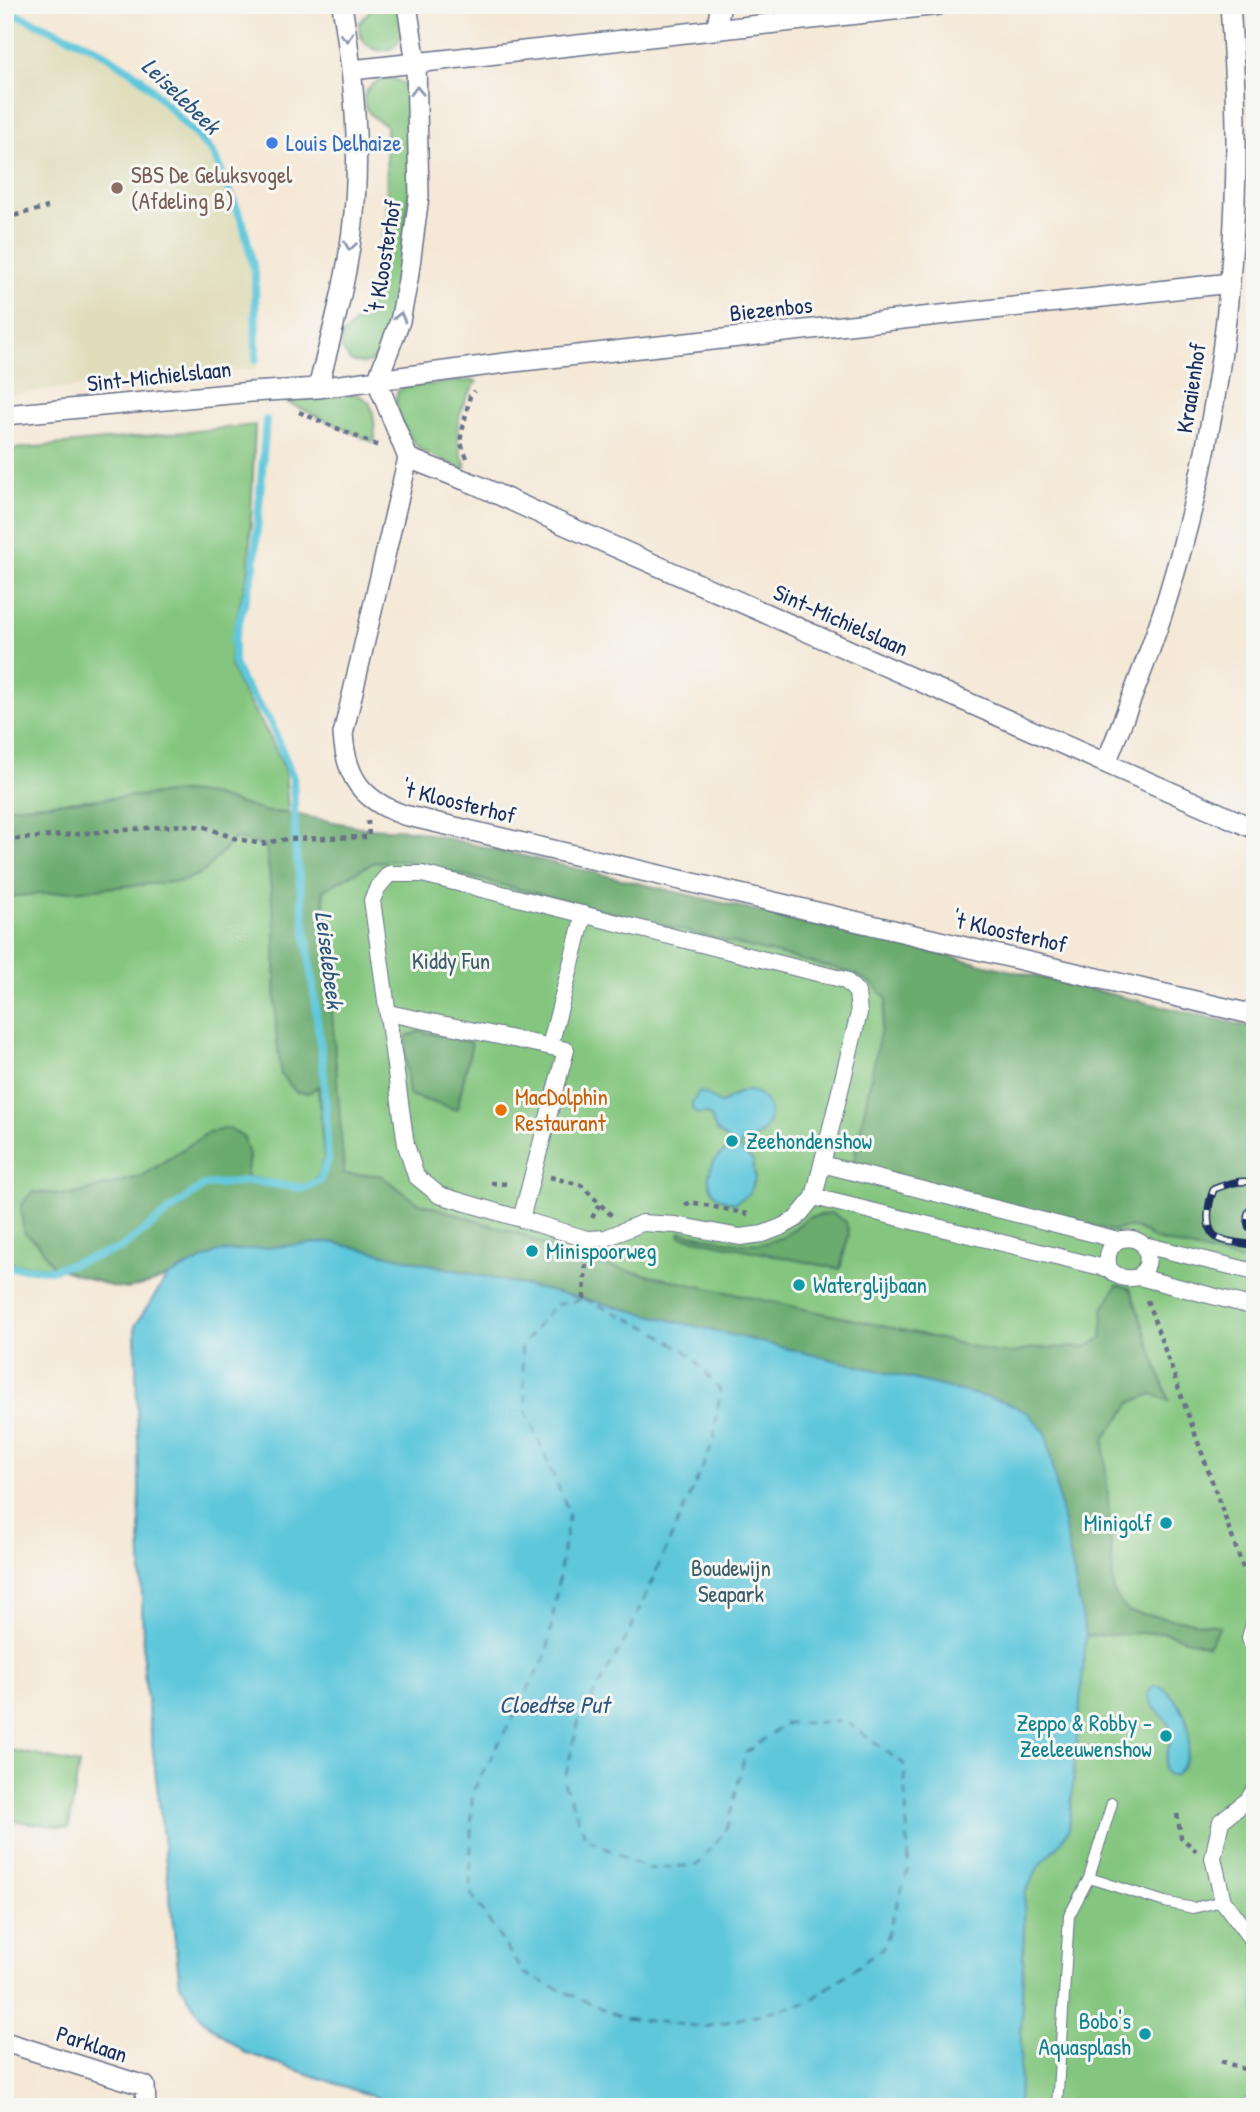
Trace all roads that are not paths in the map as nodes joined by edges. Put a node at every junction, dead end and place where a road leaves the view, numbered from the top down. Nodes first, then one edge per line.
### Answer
1 (342, 5) edge
2 (407, 5) edge
3 (721, 5) edge
4 (939, 5) edge
5 (1230, 5) edge
6 (716, 30) junction
7 (416, 63) junction
8 (352, 70) junction
9 (1230, 283) junction
10 (377, 381) junction
11 (318, 388) junction
12 (5, 415) edge
13 (408, 458) junction
14 (1106, 764) junction
15 (1255, 829) edge
16 (584, 915) junction
17 (388, 1013) junction
18 (1255, 1015) edge
19 (550, 1046) junction
20 (822, 1164) junction
21 (814, 1197) junction
22 (522, 1219) junction
23 (1118, 1240) junction
24 (1144, 1245) junction
25 (1110, 1269) junction
26 (1255, 1272) edge
27 (1139, 1277) junction
28 (1255, 1307) edge
29 (1255, 1620) edge
30 (1255, 1654) edge
31 (1255, 1789) edge
32 (1112, 1803) dead end
33 (1089, 1878) junction
34 (1223, 1901) junction
35 (1255, 1943) edge
36 (5, 2042) edge
37 (1255, 2088) edge
38 (146, 2107) edge
39 (1057, 2107) edge
40 (1248, 2107) edge

1 -> 8 street, 't Kloosterhof
2 - 7 street, 't Kloosterhof
3 - 6 street
4 - 6 street
5 - 9 street, Kraaienhof
6 - 7 street
7 - 8 street
10 -> 7 street, 't Kloosterhof
8 -> 11 street, 't Kloosterhof
9 - 10 street, Biezenbos
9 - 14 street, Kraaienhof
10 - 11 street, Biezenbos
10 - 13 street
11 - 12 street, Sint-Michielslaan
13 - 14 street, Sint-Michielslaan
13 - 18 street, 't Kloosterhof
14 - 15 street, Sint-Michielslaan
16 - 17 street
16 - 19 street
16 - 20 street
17 - 19 street
17 - 22 street
19 - 22 street
20 - 21 street
20 - 23 street
21 - 22 street
21 - 25 street
23 - 24 street
23 - 25 street
24 - 26 street
24 - 27 street
25 - 27 street
27 - 28 street
29 - 30 street
31 - 34 street
32 - 33 lane
33 - 34 lane
33 - 39 lane
34 - 35 street
36 - 38 street, Parklaan
37 - 40 street

